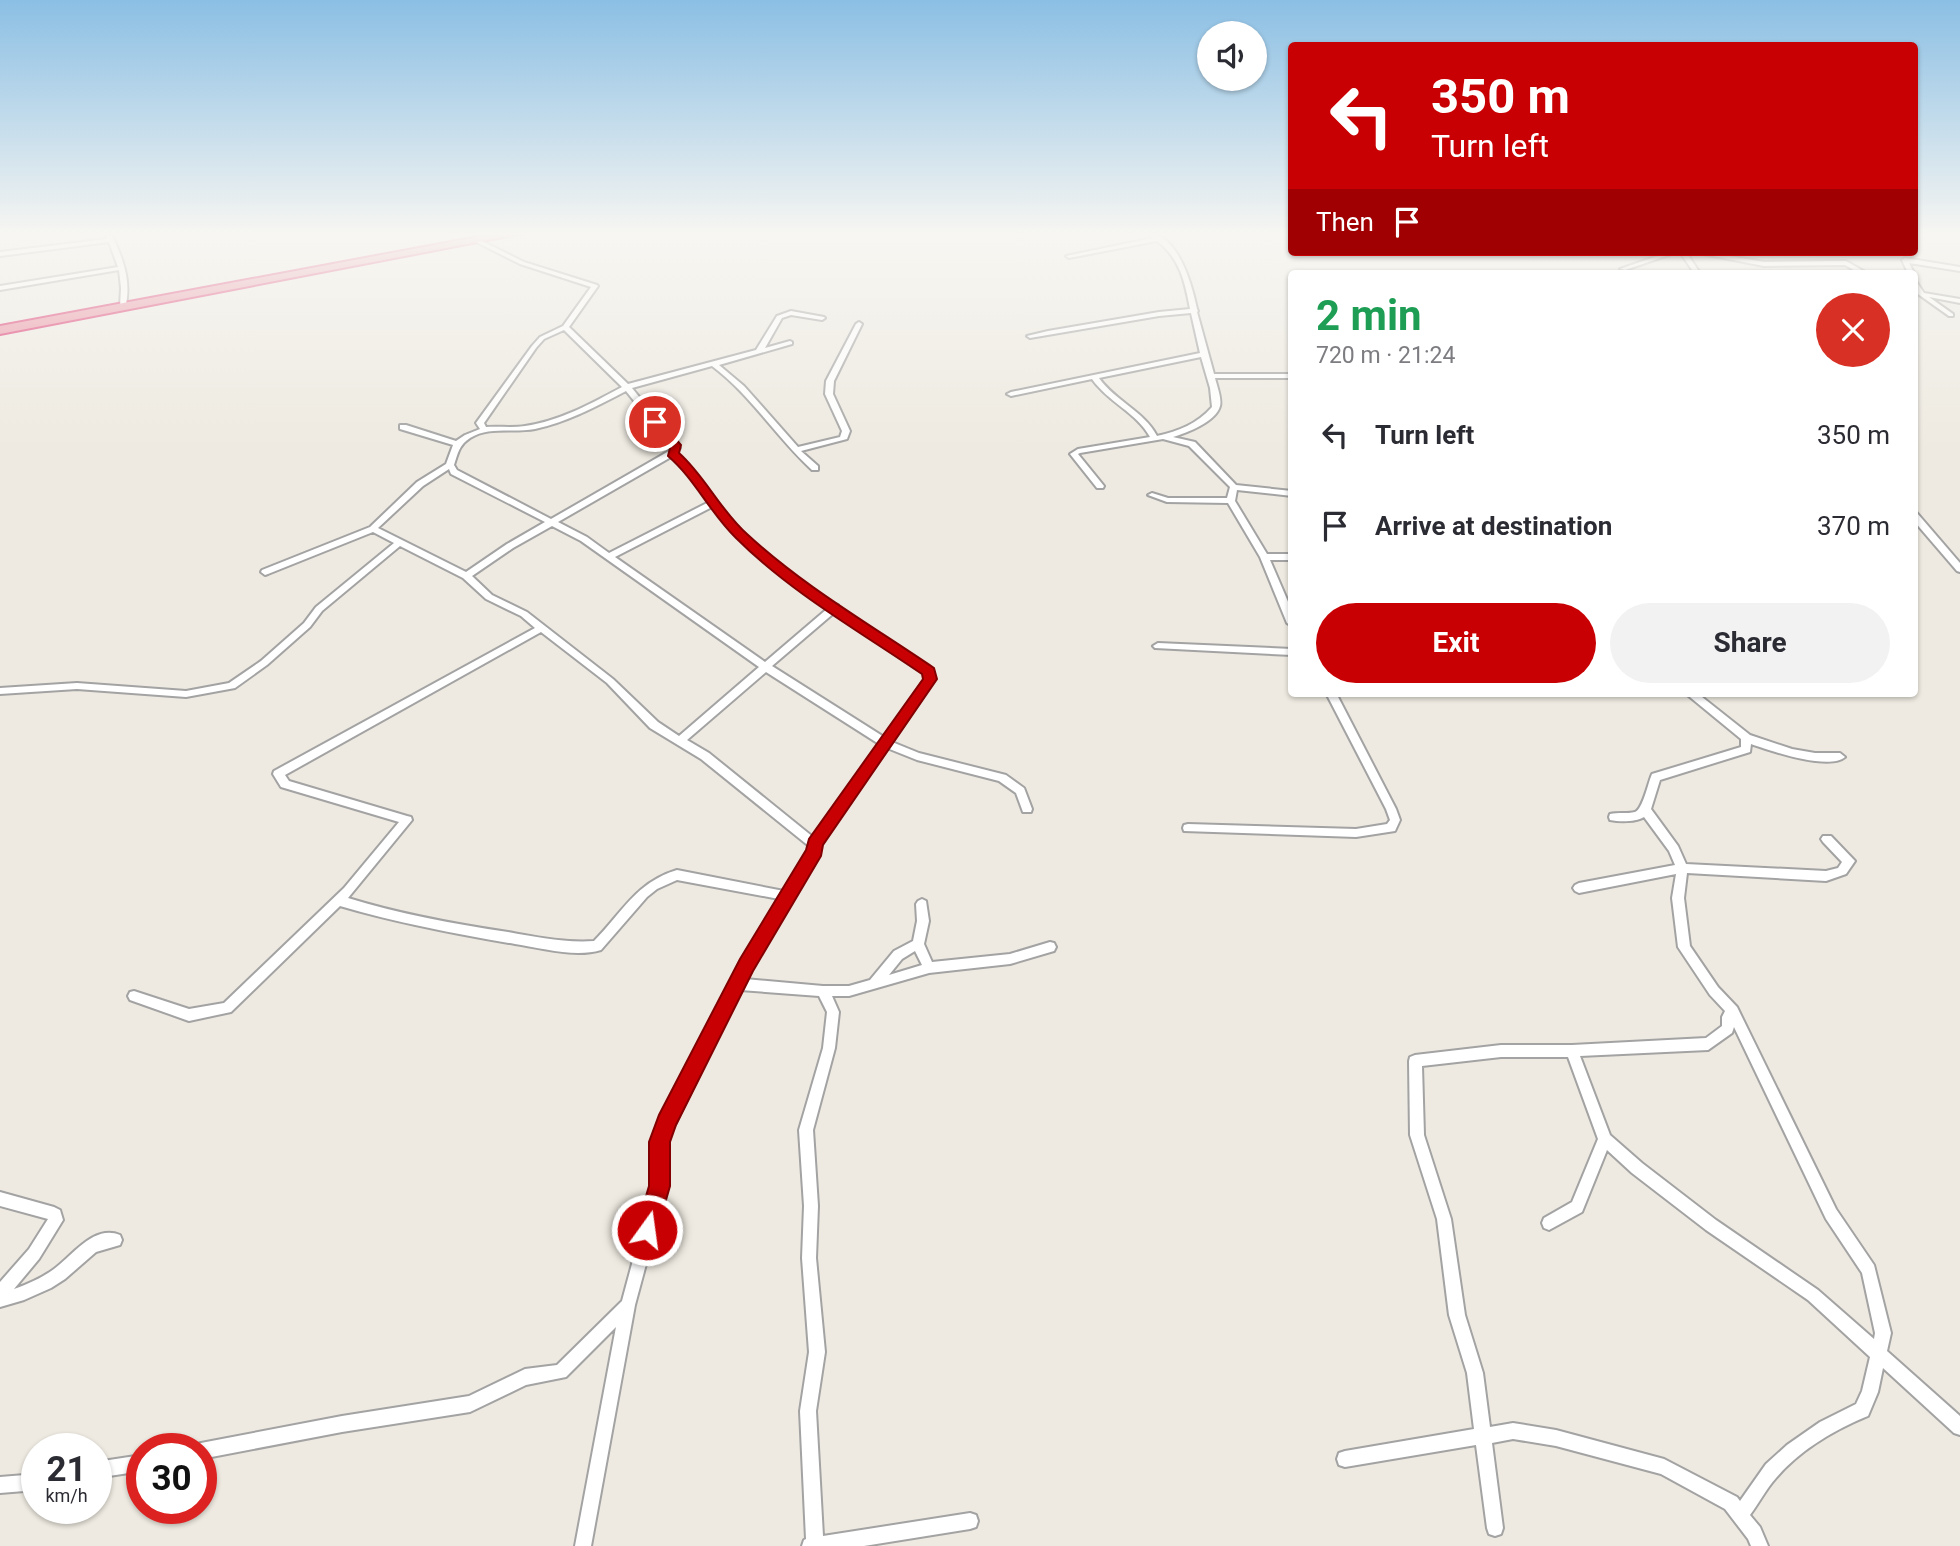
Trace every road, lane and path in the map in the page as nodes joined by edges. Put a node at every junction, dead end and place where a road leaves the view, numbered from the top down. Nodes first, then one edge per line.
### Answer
1 (133, 305) edge
2 (581, 305) edge
3 (1194, 305) edge
4 (1937, 305) edge
5 (123, 307) joint
6 (1195, 311) junction
7 (1951, 315) dead end
8 (822, 318) dead end
9 (859, 324) dead end
10 (565, 327) junction
11 (0, 330) edge
12 (1030, 336) dead end
13 (790, 343) dead end
14 (758, 353) junction
15 (1205, 354) junction
16 (713, 364) junction
17 (1211, 376) junction
18 (1288, 376) edge
19 (1095, 378) junction
20 (626, 387) junction
21 (1011, 394) dead end
22 (1192, 427) junction
23 (403, 428) dead end
24 (483, 428) junction
25 (1154, 437) junction
26 (1165, 437) junction
27 (457, 444) junction
28 (1192, 444) junction
29 (796, 450) junction
30 (672, 453) junction
31 (450, 465) junction
32 (815, 468) dead end
33 (1100, 485) dead end
34 (1234, 487) junction
35 (1288, 494) edge
36 (1152, 495) dead end
37 (1231, 501) junction
38 (711, 503) junction
39 (1918, 520) edge
40 (554, 523) junction
41 (373, 529) junction
42 (399, 543) junction
43 (609, 556) junction
44 (1288, 557) edge
45 (1264, 558) junction
46 (1960, 569) edge
47 (265, 572) dead end
48 (466, 576) junction
49 (835, 607) junction
50 (1288, 615) edge
51 (542, 628) junction
52 (1158, 646) dead end
53 (1288, 652) edge
54 (766, 667) junction
55 (0, 691) edge
56 (1333, 697) edge
57 (1695, 697) edge
58 (1746, 738) junction
59 (681, 740) junction
60 (885, 743) junction
61 (1840, 757) dead end
62 (1027, 809) dead end
63 (1645, 810) junction
64 (1614, 817) dead end
65 (1188, 828) dead end
66 (1827, 839) dead end
67 (815, 843) junction
68 (1682, 868) junction
69 (1579, 888) dead end
70 (786, 896) junction
71 (337, 900) junction
72 (922, 904) dead end
73 (918, 944) junction
74 (1050, 947) dead end
75 (929, 968) junction
76 (737, 984) junction
77 (874, 985) junction
78 (823, 991) junction
79 (134, 996) dead end
80 (1733, 1011) junction
81 (1572, 1051) junction
82 (1605, 1139) junction
83 (0, 1199) edge
84 (1549, 1223) dead end
85 (115, 1240) dead end
86 (0, 1293) edge
87 (0, 1300) edge
88 (628, 1305) junction
89 (1877, 1353) junction
90 (1960, 1427) edge
91 (1484, 1436) junction
92 (217, 1448) edge
93 (1345, 1459) dead end
94 (21, 1483) edge
95 (0, 1485) edge
96 (1740, 1514) junction
97 (970, 1521) dead end
98 (1495, 1528) dead end
99 (812, 1545) edge
100 (583, 1546) edge
101 (1760, 1546) edge

1 - 5 highway
2 - 10 street
3 - 6 street
4 - 7 street
5 - 11 highway
6 - 12 street
6 - 15 street
8 - 14 street
9 - 29 street
10 - 20 street
10 - 24 street
13 - 14 street
14 - 16 street
15 - 17 street
15 - 19 street
16 - 20 street
16 - 29 street
17 - 18 street
17 - 22 street
19 - 21 street
19 - 25 street
20 - 24 street
20 - 30 street
22 - 26 street
22 - 28 street
23 - 27 street
24 - 27 street
25 - 26 street
25 - 33 street
26 - 28 street
27 - 31 street
28 - 34 street
29 - 32 street
30 - 38 street
30 - 40 street
31 - 40 street
31 - 41 street
34 - 35 street
34 - 37 street
36 - 37 street
37 - 45 street
38 - 43 street
38 - 49 street
39 - 46 street
40 - 43 street
40 - 48 street
41 - 42 street
41 - 47 street
42 - 48 street
42 - 55 street
43 - 54 street
44 - 45 street
45 - 50 street
48 - 51 street
49 - 54 street
49 - 60 street
51 - 59 street
51 - 71 street
52 - 53 street
54 - 59 street
54 - 60 street
56 - 65 street
57 - 58 street
58 - 61 street
58 - 63 street
59 - 67 street
60 - 62 street
60 - 67 street
63 - 64 street
63 - 68 street
66 - 68 street
67 - 70 street
68 - 69 street
68 - 80 street
70 - 71 street
70 - 76 street
71 - 79 street
72 - 73 street
73 - 75 street
73 - 77 street
74 - 75 street
75 - 77 street
76 - 78 street
76 - 88 street
77 - 78 street
78 - 99 street
80 - 81 street
80 - 89 street
81 - 82 street
81 - 91 street
82 - 84 street
82 - 89 street
83 - 86 street
85 - 87 street
88 - 92 street
88 - 100 street
89 - 90 street
89 - 96 street
91 - 93 street
91 - 96 street
91 - 98 street
94 - 95 street
96 - 101 street
97 - 99 street

